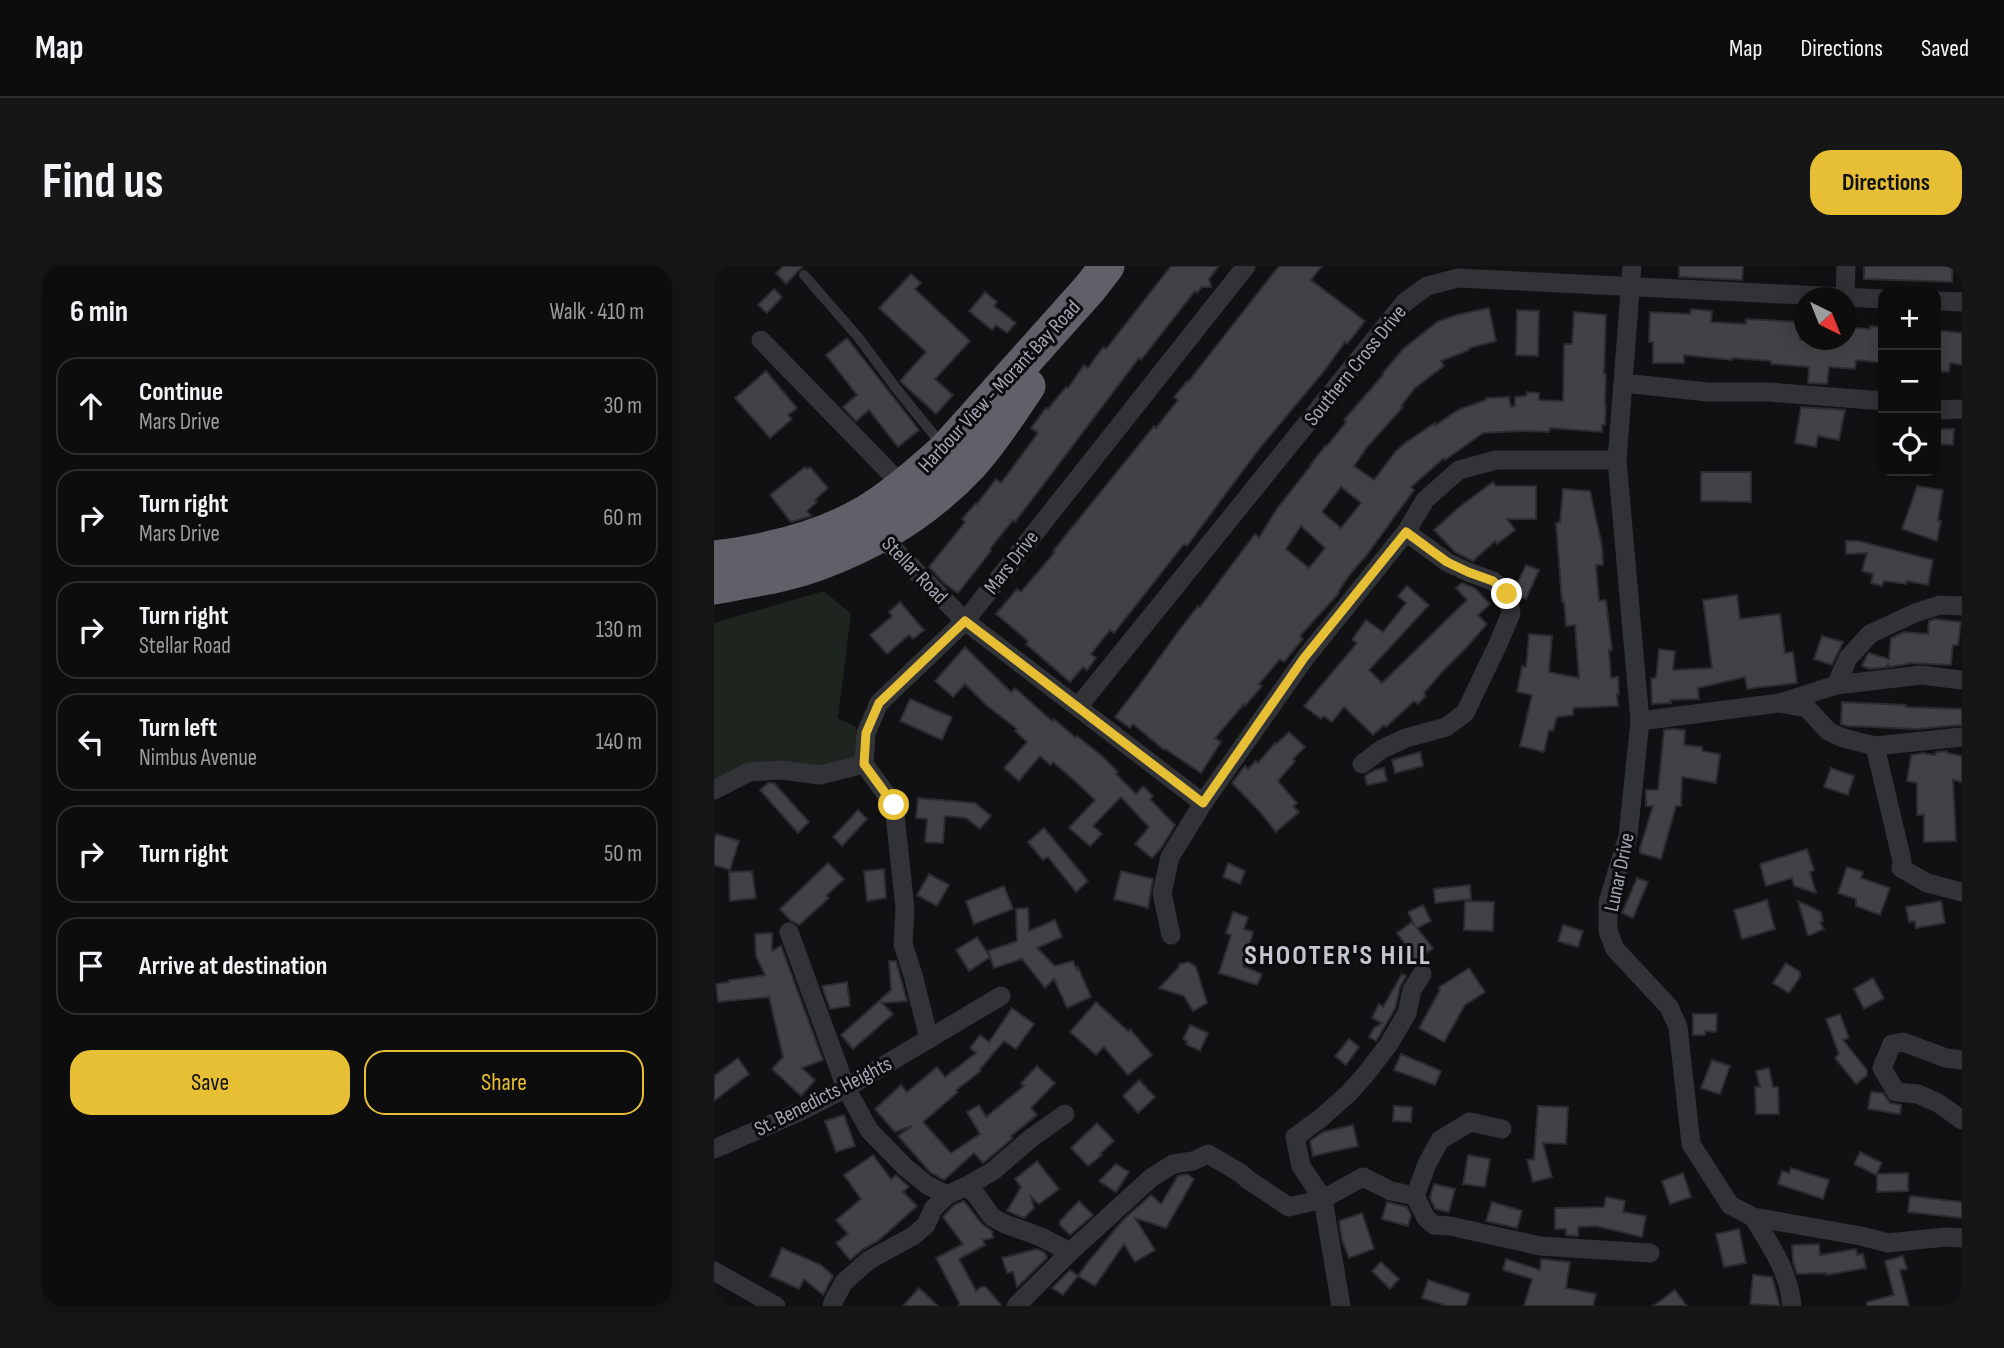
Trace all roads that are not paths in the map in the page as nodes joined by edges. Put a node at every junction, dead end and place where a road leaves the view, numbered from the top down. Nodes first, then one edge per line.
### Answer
1 (1246, 266) edge
2 (1846, 266) edge
3 (804, 275) dead end
4 (1631, 276) edge
5 (1099, 277) edge
6 (1845, 287) edge
7 (1794, 292) edge
8 (1857, 298) edge
9 (1878, 299) edge
10 (1941, 301) edge
11 (1962, 302) edge
12 (761, 340) dead end
13 (1623, 383) junction
14 (1878, 401) edge
15 (1962, 409) edge
16 (1941, 410) edge
17 (946, 449) junction
18 (1617, 460) junction
19 (902, 485) junction
20 (874, 523) junction
21 (1406, 532) junction
22 (714, 558) edge
23 (714, 587) edge
24 (1962, 606) edge
25 (965, 621) junction
26 (1962, 680) edge
27 (1836, 685) junction
28 (1780, 703) junction
29 (1079, 707) junction
30 (1640, 721) junction
31 (1962, 737) edge
32 (1875, 746) junction
33 (864, 764) junction
34 (1362, 764) dead end
35 (714, 790) edge
36 (1203, 803) junction
37 (1962, 892) edge
38 (789, 932) dead end
39 (1171, 935) dead end
40 (1422, 974) dead end
41 (1001, 996) dead end
42 (929, 1039) junction
43 (1962, 1060) edge
44 (846, 1088) junction
45 (1065, 1114) dead end
46 (1962, 1120) edge
47 (1502, 1129) dead end
48 (714, 1149) edge
49 (967, 1186) junction
50 (947, 1195) junction
51 (1415, 1196) junction
52 (1323, 1199) junction
53 (1753, 1217) junction
54 (1962, 1238) edge
55 (1070, 1252) junction
56 (1650, 1253) dead end
57 (714, 1271) edge
58 (776, 1306) edge
59 (832, 1306) edge
60 (1016, 1306) edge
61 (1341, 1306) edge
62 (1792, 1306) edge

1 - 25 street, Mars Drive
2 - 6 street
3 - 17 lane
4 - 7 street, Southern Cross Drive
4 - 13 street, Lunar Drive
4 - 29 street, Southern Cross Drive
5 - 17 highway, Harbour View - Morant Bay Road
5 - 20 highway, Harbour View - Morant Bay Road
8 - 9 street, Southern Cross Drive
10 - 11 street
12 - 19 street
13 - 14 street
13 - 18 street, Lunar Drive
15 - 16 street
17 - 19 highway, Harbour View - Morant Bay Road
18 - 21 street
18 - 30 street, Lunar Drive
19 - 20 highway, Harbour View - Morant Bay Road
20 - 22 highway, Harbour View - Morant Bay Road
20 - 23 highway, Harbour View - Morant Bay Road
20 - 25 street, Stellar Road
21 - 34 street
21 - 36 street
24 - 27 street
25 - 29 street, Stellar Road
25 - 33 street, Mars Drive
26 - 27 street
27 - 28 street
28 - 30 street
28 - 32 street
29 - 36 street, Stellar Road
30 - 53 street, Lunar Drive
31 - 32 street
32 - 37 street
33 - 35 street
33 - 42 street
36 - 39 street
38 - 44 street
40 - 52 street
41 - 42 street, St. Benedicts Heights
42 - 44 street, St. Benedicts Heights
43 - 46 street
44 - 48 street, St. Benedicts Heights
44 - 50 street
45 - 49 street
47 - 51 street
49 - 50 street
49 - 55 street
50 - 59 street
51 - 52 street
51 - 56 street
52 - 55 street
52 - 61 street
53 - 54 street, Lunar Drive
53 - 62 street
55 - 60 street
57 - 58 street

